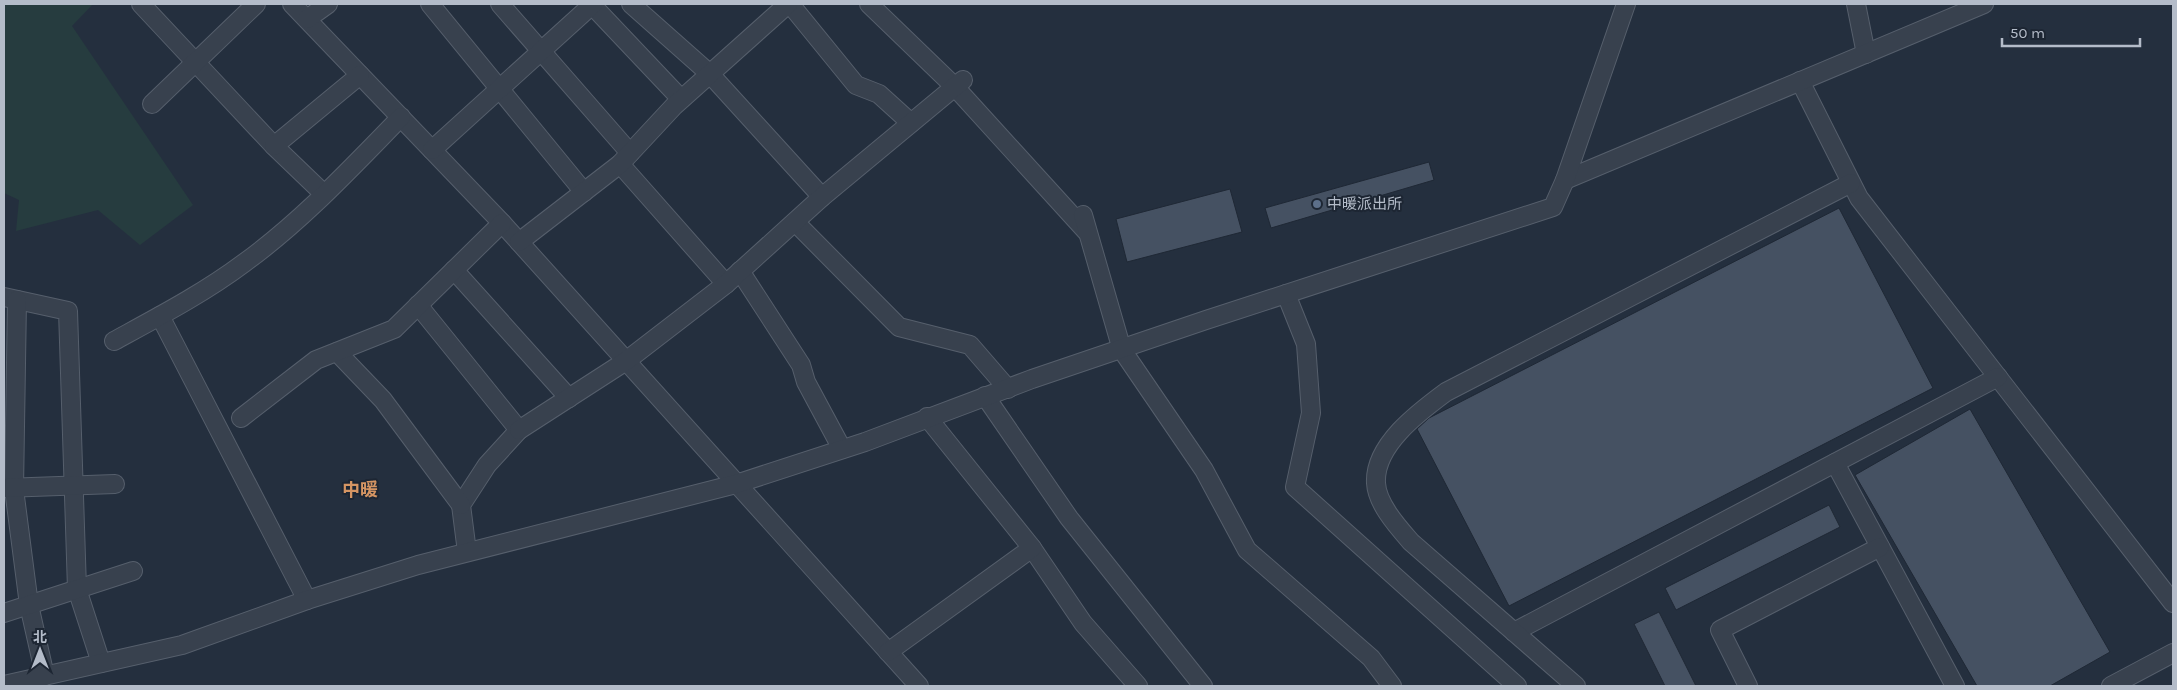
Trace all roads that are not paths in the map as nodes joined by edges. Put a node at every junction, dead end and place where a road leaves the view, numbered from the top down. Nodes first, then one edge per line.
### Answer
1 (140, 4) edge
2 (256, 4) edge
3 (292, 4) edge
4 (328, 4) edge
5 (430, 4) edge
6 (500, 4) edge
7 (631, 4) edge
8 (789, 4) edge
9 (868, 4) edge
10 (1626, 4) edge
11 (1856, 4) edge
12 (1984, 4) edge
13 (592, 5) edge
14 (307, 19) junction
15 (540, 52) junction
16 (1866, 54) junction
17 (196, 62) junction
18 (710, 74) junction
19 (360, 75) junction
20 (1800, 81) junction
21 (959, 84) junction
22 (500, 89) junction
23 (681, 99) junction
24 (152, 104) dead end
25 (401, 118) junction
26 (911, 123) junction
27 (274, 146) junction
28 (432, 150) junction
29 (625, 158) junction
30 (1565, 180) junction
31 (1851, 183) junction
32 (584, 192) junction
33 (324, 194) junction
34 (822, 197) junction
35 (1083, 215) dead end
36 (795, 222) junction
37 (502, 223) junction
38 (1088, 233) junction
39 (519, 242) junction
40 (454, 270) junction
41 (740, 271) junction
42 (726, 284) junction
43 (1286, 294) junction
44 (10, 299) edge
45 (418, 305) junction
46 (160, 316) junction
47 (114, 341) dead end
48 (1122, 350) junction
49 (337, 352) junction
50 (626, 361) junction
51 (1998, 377) junction
52 (1008, 389) junction
53 (985, 396) junction
54 (569, 398) junction
55 (927, 417) junction
56 (241, 418) dead end
57 (519, 430) junction
58 (842, 449) junction
59 (1835, 463) junction
60 (115, 484) dead end
61 (736, 484) junction
62 (74, 486) junction
63 (9, 489) edge
64 (461, 505) junction
65 (1880, 547) junction
66 (1032, 548) junction
67 (467, 552) junction
68 (133, 570) dead end
69 (77, 589) junction
70 (307, 600) junction
71 (2173, 603) edge
72 (29, 605) junction
73 (4, 613) edge
74 (1514, 632) junction
75 (888, 652) junction
76 (2173, 653) edge
77 (101, 663) junction
78 (46, 676) junction
79 (4, 685) edge
80 (919, 686) edge
81 (1138, 686) edge
82 (1203, 686) edge
83 (1392, 686) edge
84 (1518, 686) edge
85 (1576, 686) edge
86 (1748, 686) edge
87 (1955, 686) edge
88 (2111, 686) edge

1 - 17 street
2 - 17 street
3 - 14 street
4 - 14 street
5 - 22 street
6 - 15 street
7 - 18 street
8 - 18 street
8 - 26 street
9 - 21 street
10 - 30 street
11 - 16 street
12 - 16 street
13 - 15 street
13 - 23 street
14 - 19 street
15 - 22 street
15 - 29 street
16 - 20 street
17 - 24 street
17 - 27 street
18 - 23 street
18 - 34 street
19 - 25 street
19 - 27 street
20 - 30 street
20 - 31 street
21 - 26 street
21 - 38 street
22 - 28 street
22 - 32 street
23 - 29 street
25 - 28 street
25 - 33 street
26 - 34 street
27 - 33 street
28 - 37 street
29 - 32 street
29 - 42 street
30 - 43 street
31 - 51 street
31 - 74 street
32 - 39 street
33 - 46 street
34 - 36 street
35 - 38 street
36 - 41 street
36 - 52 street
37 - 39 street
37 - 40 street
38 - 48 street
39 - 50 street
40 - 45 street
40 - 54 street
41 - 42 street
41 - 58 street
42 - 50 street
43 - 48 street
43 - 84 street
44 - 62 street
44 - 63 street
45 - 49 street
45 - 57 street
46 - 47 street
46 - 70 street
48 - 52 street
48 - 83 street
49 - 56 street
49 - 64 street
50 - 54 street
50 - 61 street
51 - 59 street
51 - 71 street
52 - 53 street
53 - 55 street
53 - 82 street
54 - 57 street
55 - 58 street
55 - 66 street
57 - 64 street
58 - 61 street
59 - 65 street
59 - 74 street
60 - 62 street
61 - 67 street
61 - 75 street
62 - 63 street
62 - 69 street
63 - 72 street
64 - 67 street
65 - 86 street
65 - 87 street
66 - 75 street
66 - 81 street
67 - 70 street
68 - 69 street
69 - 72 street
69 - 77 street
70 - 77 street
72 - 73 street
72 - 78 street
74 - 85 street
75 - 80 street
76 - 88 street
77 - 78 street
78 - 79 street

